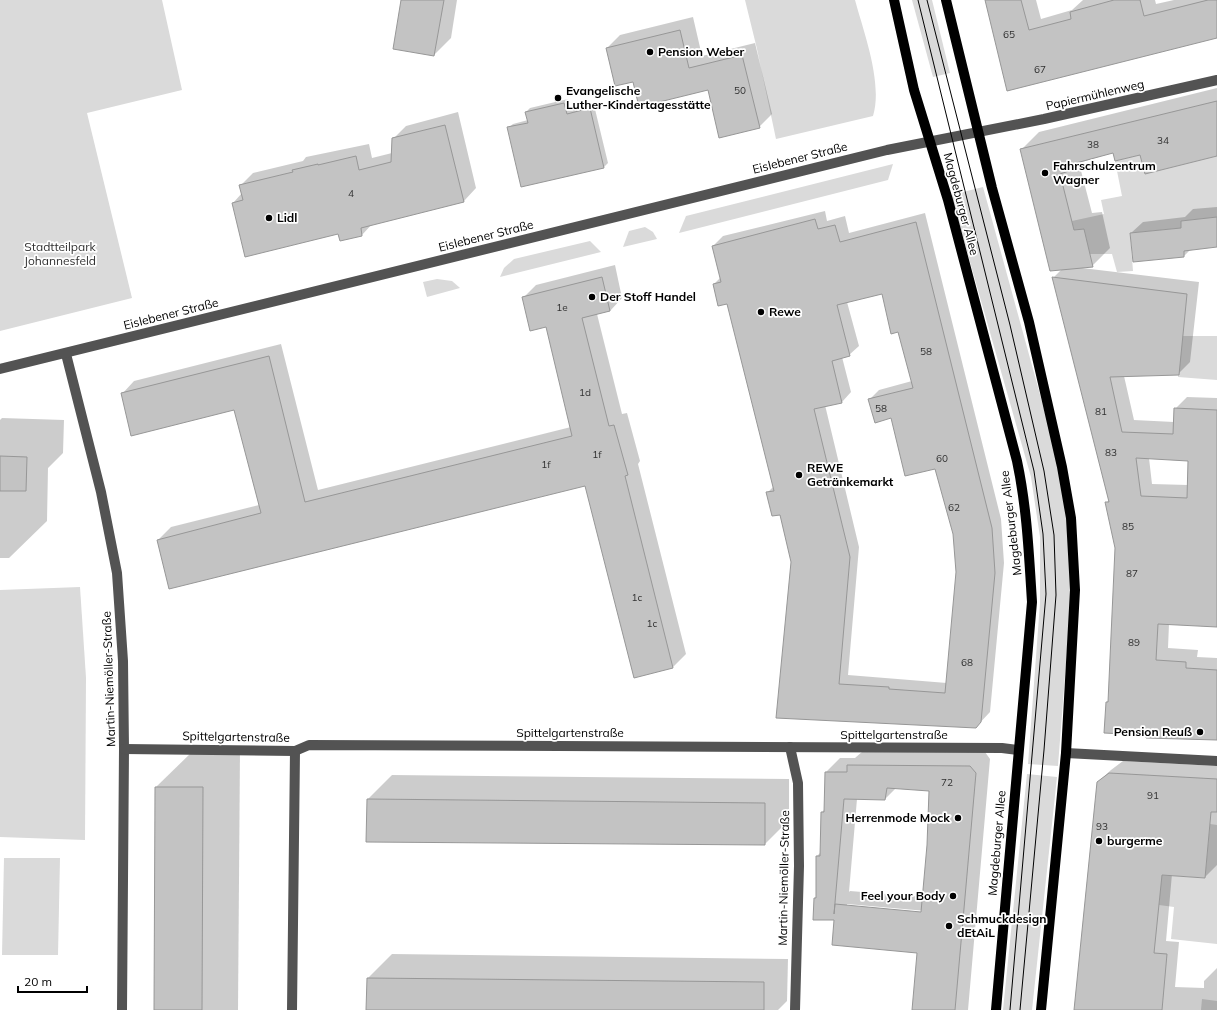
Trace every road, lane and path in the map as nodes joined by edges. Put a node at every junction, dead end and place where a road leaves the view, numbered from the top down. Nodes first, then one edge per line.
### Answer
1 (894, 0) edge
2 (946, 0) edge
3 (1217, 80) edge
4 (979, 132) junction
5 (930, 141) junction
6 (66, 354) junction
7 (0, 369) edge
8 (790, 747) junction
9 (124, 749) junction
10 (1018, 750) junction
11 (295, 752) junction
12 (1066, 753) junction
13 (1217, 761) edge
14 (122, 1010) edge
15 (292, 1010) edge
16 (795, 1010) edge
17 (996, 1010) edge
18 (1041, 1010) edge

1 - 5 main road, Magdeburger Allee
2 - 4 main road
3 - 4 street, Papiermühlenweg
4 - 5 street, Eislebener Straße
4 - 12 main road
5 - 6 street, Eislebener Straße
5 - 10 main road, Magdeburger Allee
6 - 7 street, Eislebener Straße
6 - 9 street, Martin-Niemöller-Straße
8 - 10 street, Spittelgartenstraße
8 - 11 street, Spittelgartenstraße
8 - 16 street, Martin-Niemöller-Straße
9 - 11 street, Spittelgartenstraße
9 - 14 street, Martin-Niemöller-Straße
10 - 17 main road, Magdeburger Allee
11 - 15 street
12 - 13 street
12 - 18 main road

